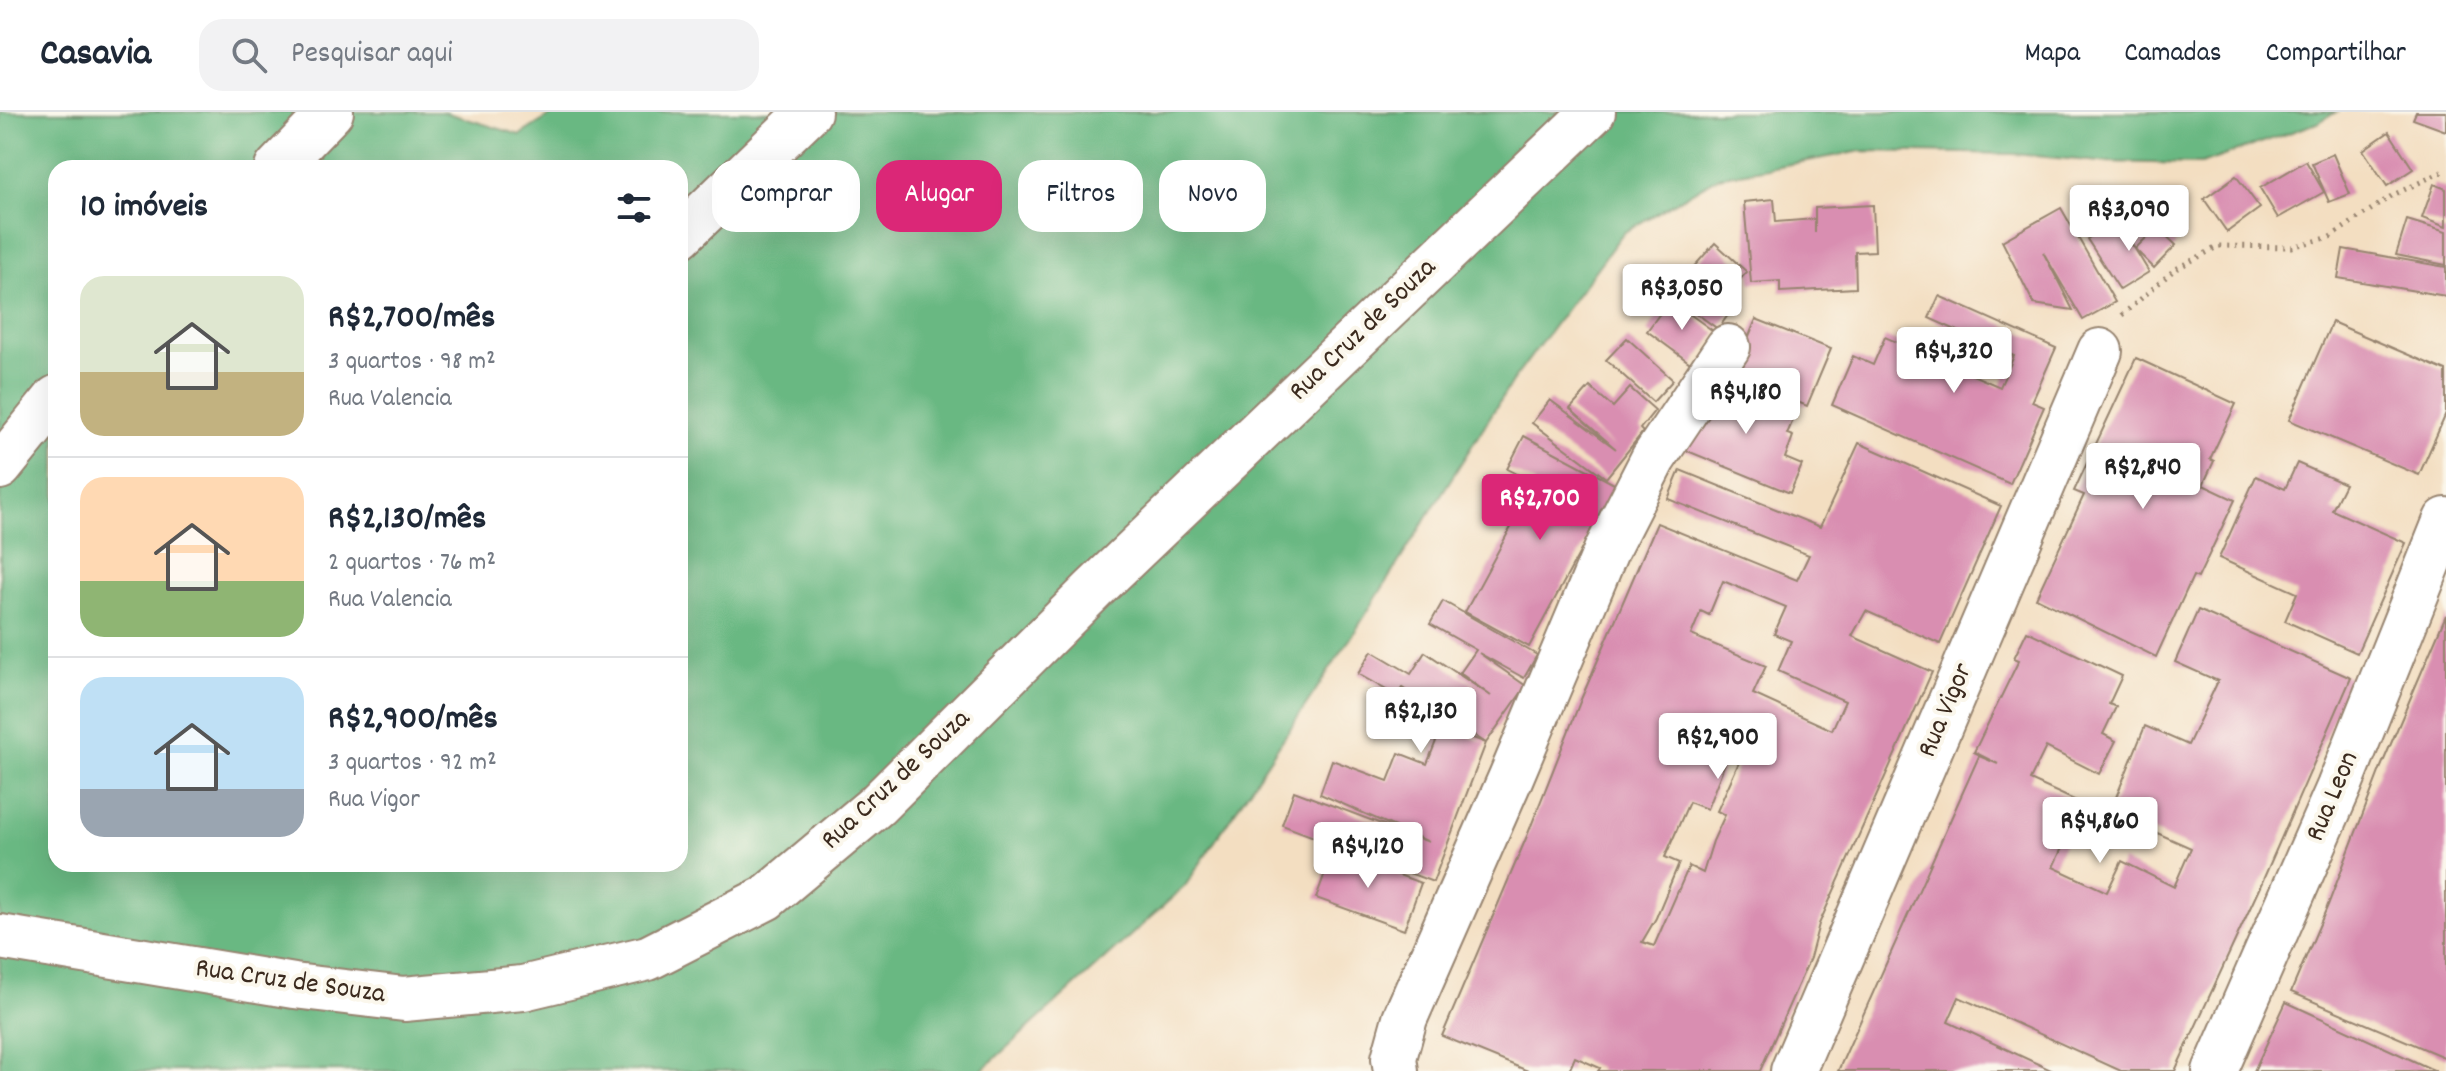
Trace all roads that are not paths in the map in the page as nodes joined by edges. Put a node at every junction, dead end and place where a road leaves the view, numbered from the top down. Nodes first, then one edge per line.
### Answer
1 (331, 112) edge
2 (809, 112) edge
3 (1593, 112) edge
4 (285, 160) edge
5 (688, 228) edge
6 (1728, 347) dead end
7 (2100, 351) road end
8 (48, 412) edge
9 (0, 467) edge
10 (2446, 520) edge
11 (0, 937) edge
12 (1396, 1071) edge
13 (1793, 1071) edge
14 (2215, 1071) edge

1 - 4 street
2 - 5 street
3 - 11 street, Rua Cruz de Souza
6 - 12 street
7 - 13 street, Rua Vigor
8 - 9 street
10 - 14 street, Rua Leon

